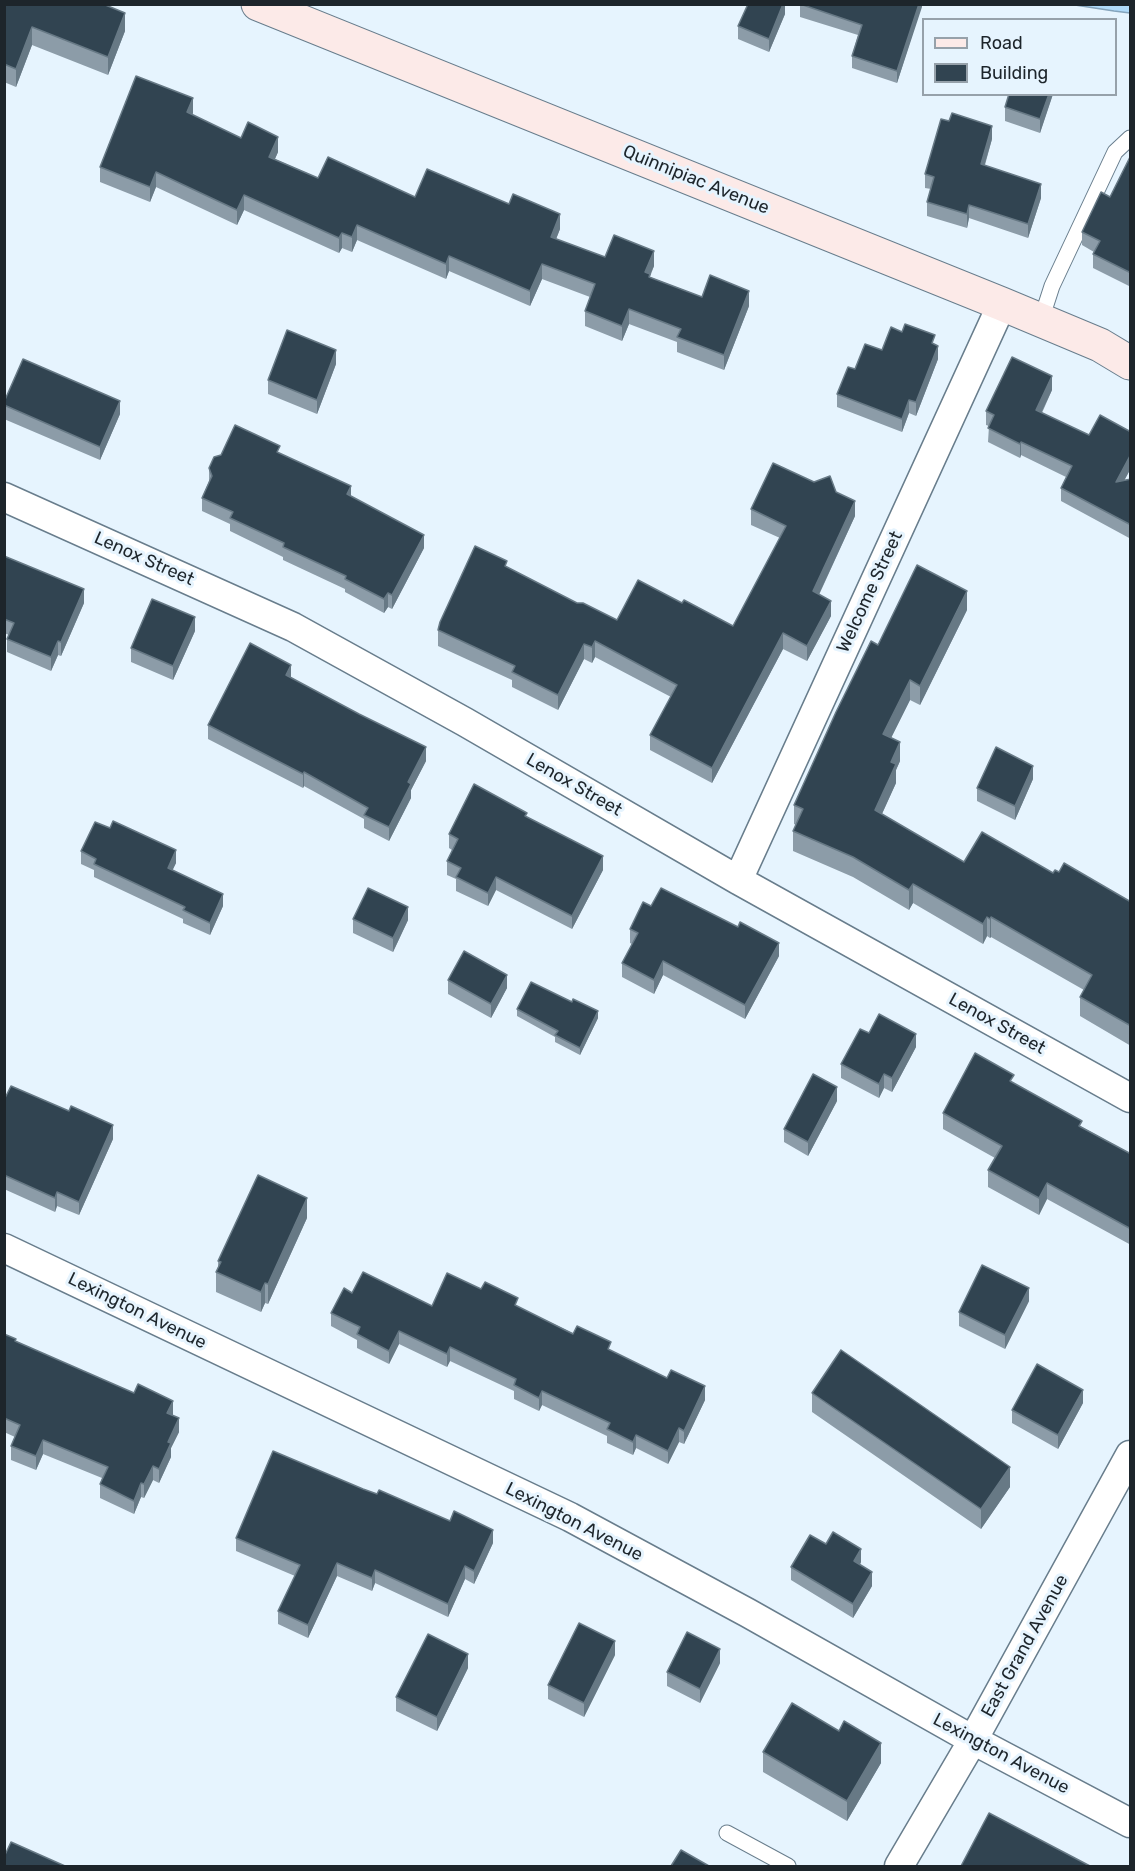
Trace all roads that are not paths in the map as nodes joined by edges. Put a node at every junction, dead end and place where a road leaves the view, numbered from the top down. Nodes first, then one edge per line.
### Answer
1 (258, 4) edge
2 (1131, 138) edge
3 (1002, 304) junction
4 (1041, 320) junction
5 (1131, 363) edge
6 (4, 497) edge
7 (738, 880) junction
8 (1131, 1098) edge
9 (4, 1248) edge
10 (1131, 1455) edge
11 (973, 1740) junction
12 (1131, 1823) edge
13 (727, 1833) dead end
14 (788, 1866) edge
15 (899, 1866) edge

1 - 3 main road, Quinnipiac Avenue
2 - 4 lane
3 - 4 main road, Quinnipiac Avenue
3 - 7 street, Welcome Street
4 - 5 main road, Quinnipiac Avenue
6 - 7 street, Lenox Street
7 - 8 street, Lenox Street
9 - 11 street, Lexington Avenue
10 - 11 street, East Grand Avenue
11 - 12 street, Lexington Avenue
11 - 15 street, East Grand Avenue
13 - 14 lane

